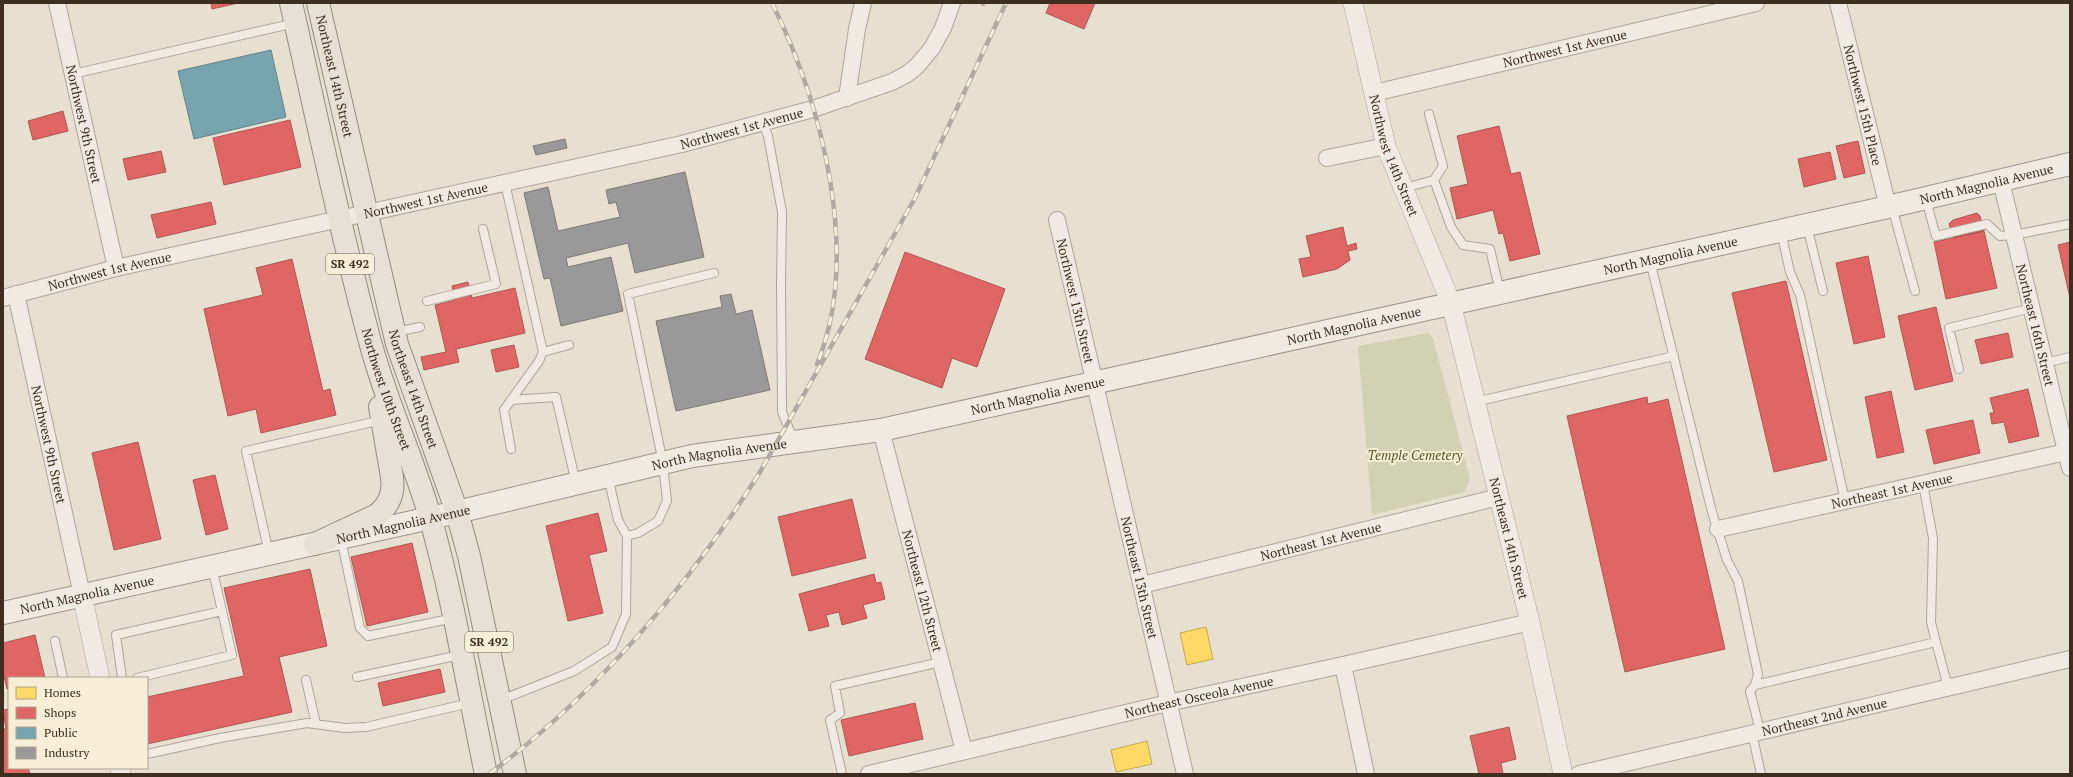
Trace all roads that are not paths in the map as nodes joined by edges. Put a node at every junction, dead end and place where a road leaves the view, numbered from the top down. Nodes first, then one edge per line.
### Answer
1 (57, 3) edge
2 (318, 3) edge
3 (863, 3) edge
4 (952, 3) edge
5 (1353, 3) edge
6 (1756, 3) edge
7 (1838, 3) edge
8 (294, 13) edge
9 (73, 74) junction
10 (1374, 93) junction
11 (847, 98) junction
12 (1429, 114) dead end
13 (763, 123) junction
14 (1386, 146) junction
15 (1327, 158) dead end
16 (2070, 164) edge
17 (1434, 180) junction
18 (2001, 181) junction
19 (505, 183) junction
20 (1403, 189) junction
21 (1926, 199) junction
22 (1890, 207) junction
23 (366, 213) junction
24 (339, 219) junction
25 (1057, 220) dead end
26 (2070, 224) edge
27 (1806, 225) junction
28 (482, 228) dead end
29 (1780, 231) junction
30 (2014, 235) junction
31 (1650, 260) junction
32 (116, 268) junction
33 (714, 273) dead end
34 (1823, 291) dead end
35 (1915, 291) dead end
36 (1500, 293) junction
37 (9, 296) edge
38 (427, 300) dead end
39 (1451, 304) junction
40 (2032, 308) junction
41 (420, 327) dead end
42 (394, 332) junction
43 (368, 337) junction
44 (569, 346) dead end
45 (544, 352) junction
46 (1674, 356) junction
47 (2070, 357) edge
48 (2045, 363) junction
49 (1959, 370) dead end
50 (1093, 382) junction
51 (511, 400) junction
52 (1475, 402) junction
53 (382, 420) junction
54 (881, 430) junction
55 (794, 442) junction
56 (511, 449) dead end
57 (2066, 452) junction
58 (663, 463) junction
59 (2070, 468) edge
60 (608, 476) junction
61 (576, 484) junction
62 (1923, 484) junction
63 (1499, 497) junction
64 (1845, 501) junction
65 (457, 512) junction
66 (430, 518) junction
67 (1718, 529) junction
68 (627, 536) junction
69 (341, 538) junction
70 (315, 544) junction
71 (269, 554) junction
72 (212, 566) junction
73 (1142, 585) junction
74 (82, 595) junction
75 (222, 611) junction
76 (3, 613) edge
77 (454, 618) junction
78 (1530, 622) junction
79 (55, 641) dead end
80 (1936, 642) junction
81 (461, 655) junction
82 (2070, 659) edge
83 (941, 662) junction
84 (1343, 666) junction
85 (63, 677) edge
86 (100, 677) edge
87 (122, 677) edge
88 (141, 677) edge
89 (358, 677) dead end
90 (306, 680) dead end
91 (1756, 685) junction
92 (1948, 688) junction
93 (500, 700) junction
94 (471, 703) junction
95 (1168, 703) junction
96 (316, 724) junction
97 (1756, 732) junction
98 (964, 751) junction
99 (148, 754) edge
100 (486, 774) edge
101 (515, 774) edge
102 (842, 774) edge
103 (869, 774) edge
104 (1185, 774) edge
105 (1366, 774) edge
106 (1563, 774) edge
107 (1579, 774) edge
108 (1762, 774) edge

1 - 9 street, Northwest 9th Street
2 - 23 main road, Northeast 14th Street / SR 492
3 - 11 street
4 - 11 street, Northwest 1st Avenue
5 - 10 street, Northwest 14th Street
6 - 10 street, Northwest 1st Avenue
7 - 22 street, Northwest 15th Place
8 - 9 lane
8 - 24 main road, Northwest 10th Street / SR 492
9 - 32 street, Northwest 9th Street
10 - 14 street, Northwest 14th Street
11 - 13 street, Northwest 1st Avenue
12 - 17 lane
13 - 19 street, Northwest 1st Avenue
13 - 55 lane
14 - 15 street
14 - 20 street, Northwest 14th Street
16 - 18 main road, North Magnolia Avenue
17 - 20 lane
17 - 36 lane
18 - 21 main road, North Magnolia Avenue
18 - 30 street, Northeast 16th Street
19 - 23 street, Northwest 1st Avenue
19 - 45 lane
20 - 39 street, Northwest 14th Street
21 - 22 main road, North Magnolia Avenue
21 - 30 lane
22 - 27 main road, North Magnolia Avenue
22 - 35 lane
23 - 24 street, Northwest 1st Avenue
23 - 42 main road, Northeast 14th Street / SR 492
24 - 32 street, Northwest 1st Avenue
24 - 43 main road, Northwest 10th Street / SR 492
25 - 50 street, Northwest 13th Street
26 - 30 lane
27 - 29 main road, North Magnolia Avenue
27 - 34 lane
28 - 38 lane
29 - 31 main road, North Magnolia Avenue
29 - 64 lane
30 - 40 street, Northeast 16th Street
31 - 36 main road, North Magnolia Avenue
31 - 46 lane
32 - 37 street, Northwest 1st Avenue
33 - 58 lane
36 - 39 main road, North Magnolia Avenue
37 - 74 street, Northwest 9th Street
39 - 50 main road, North Magnolia Avenue
39 - 52 street, Northeast 14th Street
40 - 48 street, Northeast 16th Street
40 - 49 lane
41 - 42 lane
42 - 65 main road, Northeast 14th Street / SR 492
43 - 53 main road
43 - 66 main road, Northwest 10th Street / SR 492
44 - 45 lane
45 - 51 lane
46 - 52 lane
46 - 67 lane
47 - 48 lane
48 - 57 street, Northeast 16th Street
50 - 54 main road, North Magnolia Avenue
50 - 73 street, Northeast 13th Street
51 - 56 lane
51 - 61 lane
52 - 63 street, Northeast 14th Street
53 - 70 main road
53 - 71 lane
54 - 55 main road, North Magnolia Avenue
54 - 83 street, Northeast 12th Street
55 - 58 main road, North Magnolia Avenue
57 - 59 street, Northeast 16th Street
57 - 62 street, Northeast 1st Avenue
58 - 60 main road, North Magnolia Avenue
58 - 68 lane
60 - 61 main road, North Magnolia Avenue
60 - 68 lane
61 - 65 main road, North Magnolia Avenue
62 - 64 street, Northeast 1st Avenue
62 - 80 lane
63 - 73 street, Northeast 1st Avenue
63 - 78 street, Northeast 14th Street
64 - 67 street, Northeast 1st Avenue
65 - 66 main road, North Magnolia Avenue
65 - 93 main road, Northeast 14th Street / SR 492
66 - 69 main road, North Magnolia Avenue
66 - 77 main road, Northwest 10th Street / SR 492
67 - 91 lane
68 - 93 lane
69 - 70 main road, North Magnolia Avenue
69 - 77 lane
70 - 71 main road, North Magnolia Avenue
71 - 72 main road, North Magnolia Avenue
72 - 74 main road, North Magnolia Avenue
72 - 75 lane
73 - 95 street, Northeast 13th Street
74 - 76 main road, North Magnolia Avenue
74 - 86 street
75 - 87 lane
75 - 88 lane
77 - 81 main road, Northwest 10th Street / SR 492
78 - 84 street, Northeast Osceola Avenue
78 - 106 street, Northeast 14th Street
79 - 85 lane
80 - 91 lane
80 - 92 lane
81 - 89 lane
81 - 94 main road, Northwest 10th Street / SR 492
82 - 92 street, Northeast 2nd Avenue
83 - 98 street, Northeast 12th Street
83 - 102 lane
84 - 95 street, Northeast Osceola Avenue
84 - 105 street
90 - 96 lane
91 - 97 lane
92 - 97 street, Northeast 2nd Avenue
93 - 101 main road, Northeast 14th Street / SR 492
94 - 96 lane
94 - 100 main road, Northwest 10th Street / SR 492
95 - 98 street, Northeast Osceola Avenue
95 - 104 street, Northeast 13th Street
96 - 99 lane
97 - 107 street, Northeast 2nd Avenue
97 - 108 lane
98 - 103 street, Northeast Osceola Avenue

